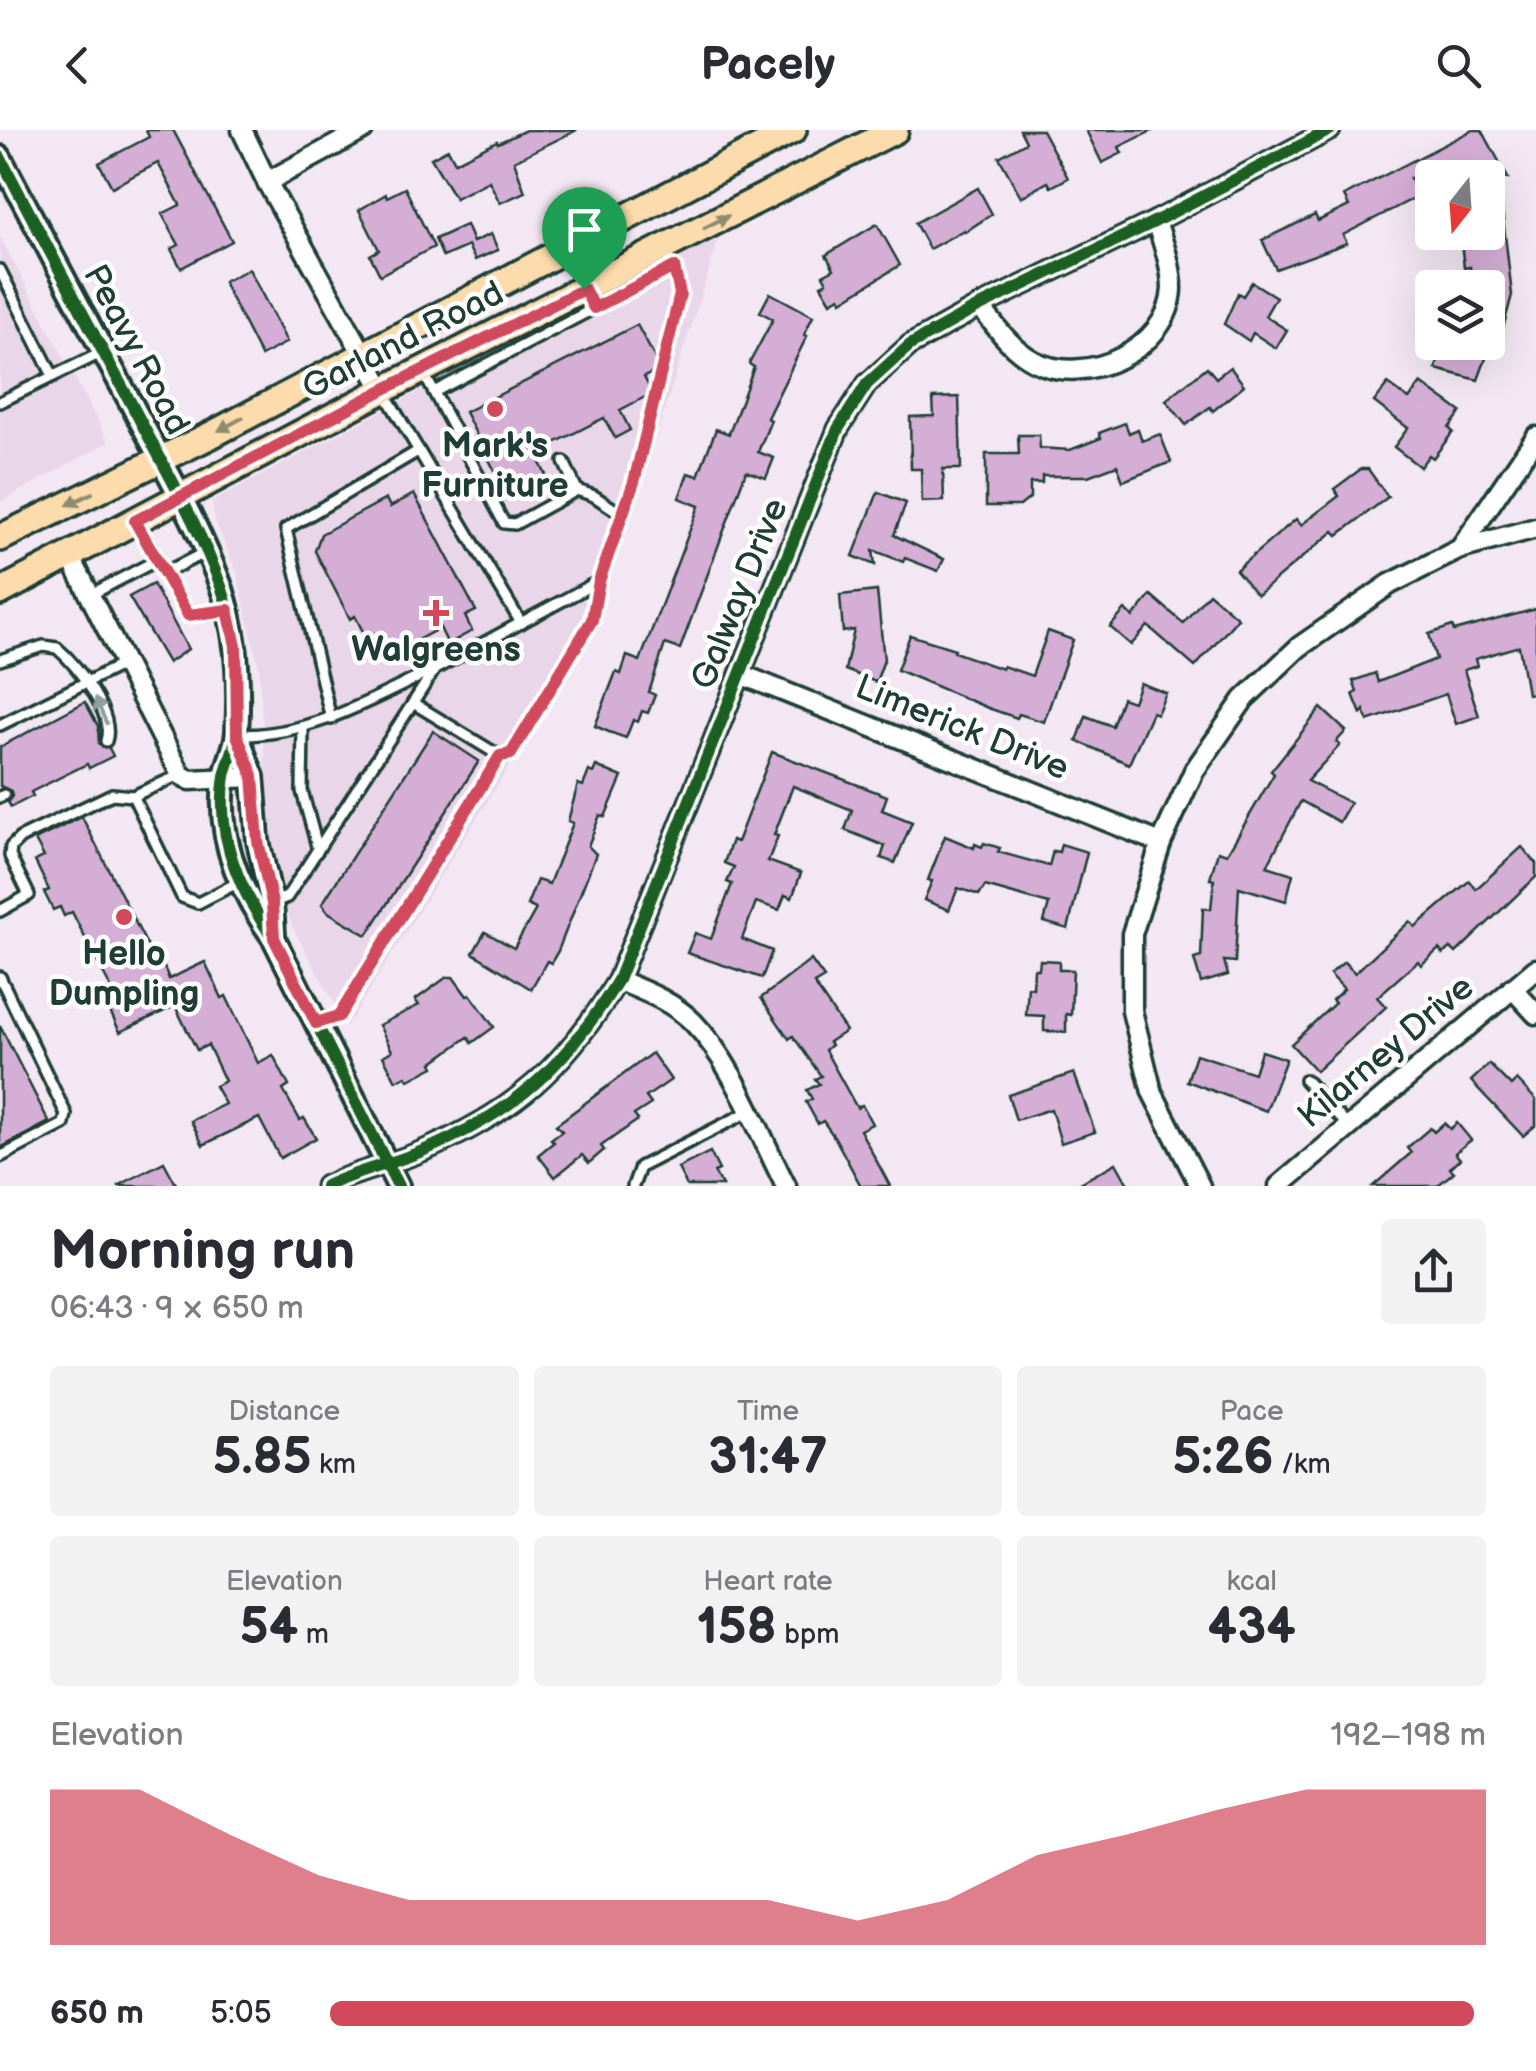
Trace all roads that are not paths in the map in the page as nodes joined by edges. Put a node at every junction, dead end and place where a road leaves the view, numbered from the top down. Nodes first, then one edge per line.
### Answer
1 (242, 130) edge
2 (363, 130) edge
3 (793, 130) edge
4 (894, 130) edge
5 (1330, 130) edge
6 (0, 157) edge
7 (266, 182) junction
8 (1156, 221) junction
9 (669, 257) junction
10 (0, 270) edge
11 (980, 306) junction
12 (103, 352) junction
13 (363, 354) junction
14 (53, 376) junction
15 (428, 381) junction
16 (383, 390) junction
17 (0, 402) edge
18 (1536, 437) edge
19 (418, 451) junction
20 (160, 460) junction
21 (564, 462) dead end
22 (577, 490) junction
23 (180, 498) junction
24 (623, 515) junction
25 (135, 521) junction
26 (1536, 528) edge
27 (0, 538) edge
28 (1460, 549) junction
29 (206, 552) junction
30 (70, 556) junction
31 (157, 560) junction
32 (164, 574) junction
33 (599, 581) junction
34 (0, 592) edge
35 (90, 595) junction
36 (228, 610) junction
37 (521, 623) junction
38 (0, 660) edge
39 (126, 662) junction
40 (435, 669) junction
41 (740, 674) junction
42 (87, 682) junction
43 (412, 703) junction
44 (331, 719) junction
45 (0, 725) edge
46 (303, 728) junction
47 (237, 735) junction
48 (106, 741) dead end
49 (500, 756) junction
50 (181, 775) junction
51 (225, 776) junction
52 (253, 776) junction
53 (133, 796) junction
54 (1160, 843) junction
55 (318, 850) junction
56 (239, 882) junction
57 (272, 903) junction
58 (0, 911) edge
59 (274, 938) junction
60 (1536, 969) edge
61 (0, 977) edge
62 (618, 980) junction
63 (1512, 988) junction
64 (1536, 1014) edge
65 (316, 1023) junction
66 (1304, 1080) dead end
67 (748, 1112) junction
68 (1348, 1127) junction
69 (0, 1157) edge
70 (386, 1162) junction
71 (326, 1186) edge
72 (398, 1186) edge
73 (633, 1186) edge
74 (786, 1186) edge
75 (1200, 1186) edge
76 (1279, 1186) edge

1 - 7 street
2 - 7 street
3 - 13 main road, Garland Road
9 -> 4 main road, Garland Road
5 - 8 street, Galway Drive
6 - 12 street, Peavy Road
7 - 13 street
8 - 11 street, Galway Drive
8 - 11 street
9 - 15 main road, Garland Road
9 - 24 lane
10 - 14 lane
11 - 41 street, Galway Drive
12 - 14 lane
12 - 20 street, Peavy Road
13 - 16 street
13 -> 20 main road, Garland Road
14 - 17 lane
15 - 16 main road, Garland Road
15 - 22 lane
16 - 19 lane
16 - 23 main road, Garland Road
18 - 28 street
19 - 37 lane
19 - 44 lane
20 - 23 street, Peavy Road
20 -> 27 main road, Garland Road
21 - 22 lane
22 - 24 lane
23 - 25 main road, Garland Road
23 - 29 street, Peavy Road
24 - 33 lane
25 - 30 main road, Garland Road
25 - 31 lane
26 - 28 street
28 - 54 street
29 - 32 lane
29 - 36 street, Peavy Road
30 - 34 main road, Garland Road
30 - 35 street
31 - 32 lane
31 - 35 lane
32 - 36 lane
33 - 37 lane
33 - 49 lane
35 - 39 street
36 - 47 street, Peavy Road
37 - 40 lane
38 - 42 lane
39 - 42 lane
39 - 50 street
40 - 43 lane
40 - 44 lane
41 - 54 street, Limerick Drive
41 - 62 street, Galway Drive
42 - 45 lane
48 -> 42 lane
43 - 49 lane
43 - 55 lane
44 - 46 lane
46 - 47 lane
46 - 55 lane
47 - 51 street, Peavy Road
47 - 52 street, Peavy Road
49 - 65 lane
50 - 51 street
50 - 53 lane
51 - 52 street
51 - 56 street, Peavy Road
52 - 57 street, Peavy Road
53 - 56 lane
53 - 58 lane
54 - 75 street
55 - 57 lane
56 - 59 street, Peavy Road
57 - 59 street, Peavy Road
59 - 65 street, Peavy Road
60 - 63 street, Kilarney Drive
61 - 69 lane
62 - 67 street
62 - 70 street, Galway Drive
63 - 64 street
63 - 68 street, Kilarney Drive
65 - 70 street, Peavy Road
66 - 68 lane
67 - 73 lane
67 - 74 street
68 - 76 street, Kilarney Drive
70 - 71 street, Galway Drive
70 - 72 street, Peavy Road

